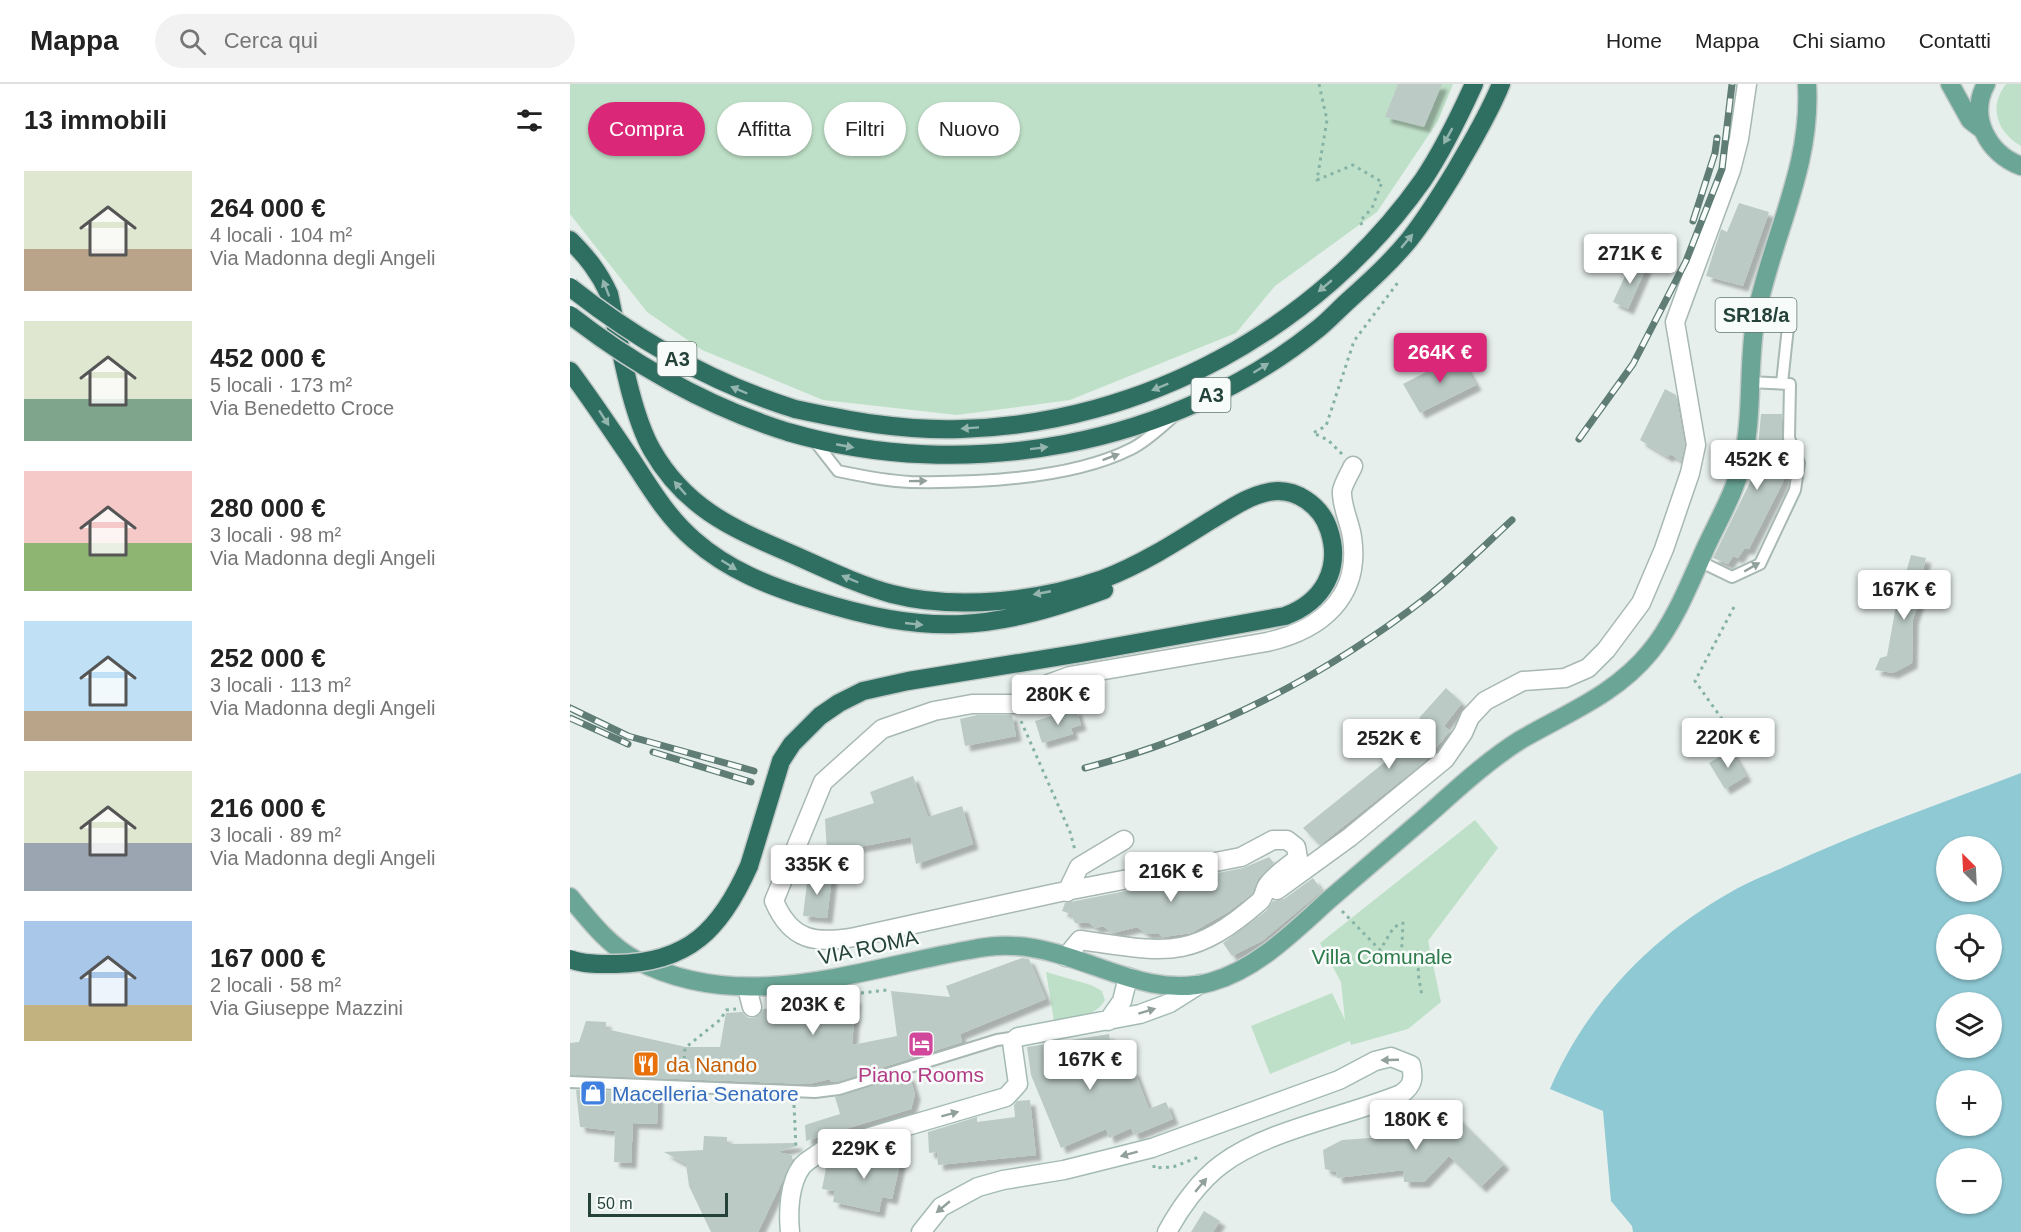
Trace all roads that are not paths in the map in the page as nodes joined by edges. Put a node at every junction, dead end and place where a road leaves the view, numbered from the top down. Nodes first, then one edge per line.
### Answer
1 (1474, 84) edge
2 (1501, 84) edge
3 (1747, 84) edge
4 (1808, 84) edge
5 (1950, 84) edge
6 (1986, 84) edge
7 (1983, 130) junction
8 (2021, 166) edge
9 (570, 240) edge
10 (570, 287) edge
11 (570, 315) edge
12 (1788, 327) dead end
13 (570, 371) edge
14 (1749, 382) junction
15 (1782, 383) junction
16 (1186, 406) junction
17 (813, 439) junction
18 (1353, 466) road end
19 (1156, 554) junction
20 (1700, 561) junction
21 (1124, 840) dead end
22 (1067, 892) junction
23 (570, 897) edge
24 (1262, 900) junction
25 (1066, 957) junction
26 (570, 960) edge
27 (1128, 977) junction
28 (1200, 984) junction
29 (747, 988) junction
30 (752, 1008) dead end
31 (1108, 1021) junction
32 (1018, 1037) junction
33 (570, 1082) edge
34 (790, 1232) edge
35 (921, 1232) edge
36 (1167, 1232) edge

1 -> 10 highway, A3, bridge
16 -> 2 highway, A3
3 - 24 street
4 - 14 main road, SR18/a
5 - 7 main road
6 - 7 main road
7 - 8 main road
19 -> 9 highway
11 - 17 highway, A3, bridge
12 - 15 lane
13 -> 19 highway
14 - 15 lane
14 - 20 main road, SR18/a
20 -> 15 lane
17 -> 16 highway, A3
17 -> 16 lane
18 - 22 street
19 - 26 highway, bridge
20 - 28 main road, SR18/a
21 - 22 street
22 - 24 street
23 - 29 main road, VIA ROMA / SR18/a
24 - 25 street
25 - 27 main road, VIA ROMA / SR18/a
25 - 29 main road, VIA ROMA / SR18/a
27 - 28 main road, VIA ROMA / SR18/a
27 - 31 street
31 -> 28 street
29 - 30 street
31 - 32 street
32 - 33 lane
34 -> 32 street
36 -> 35 street

